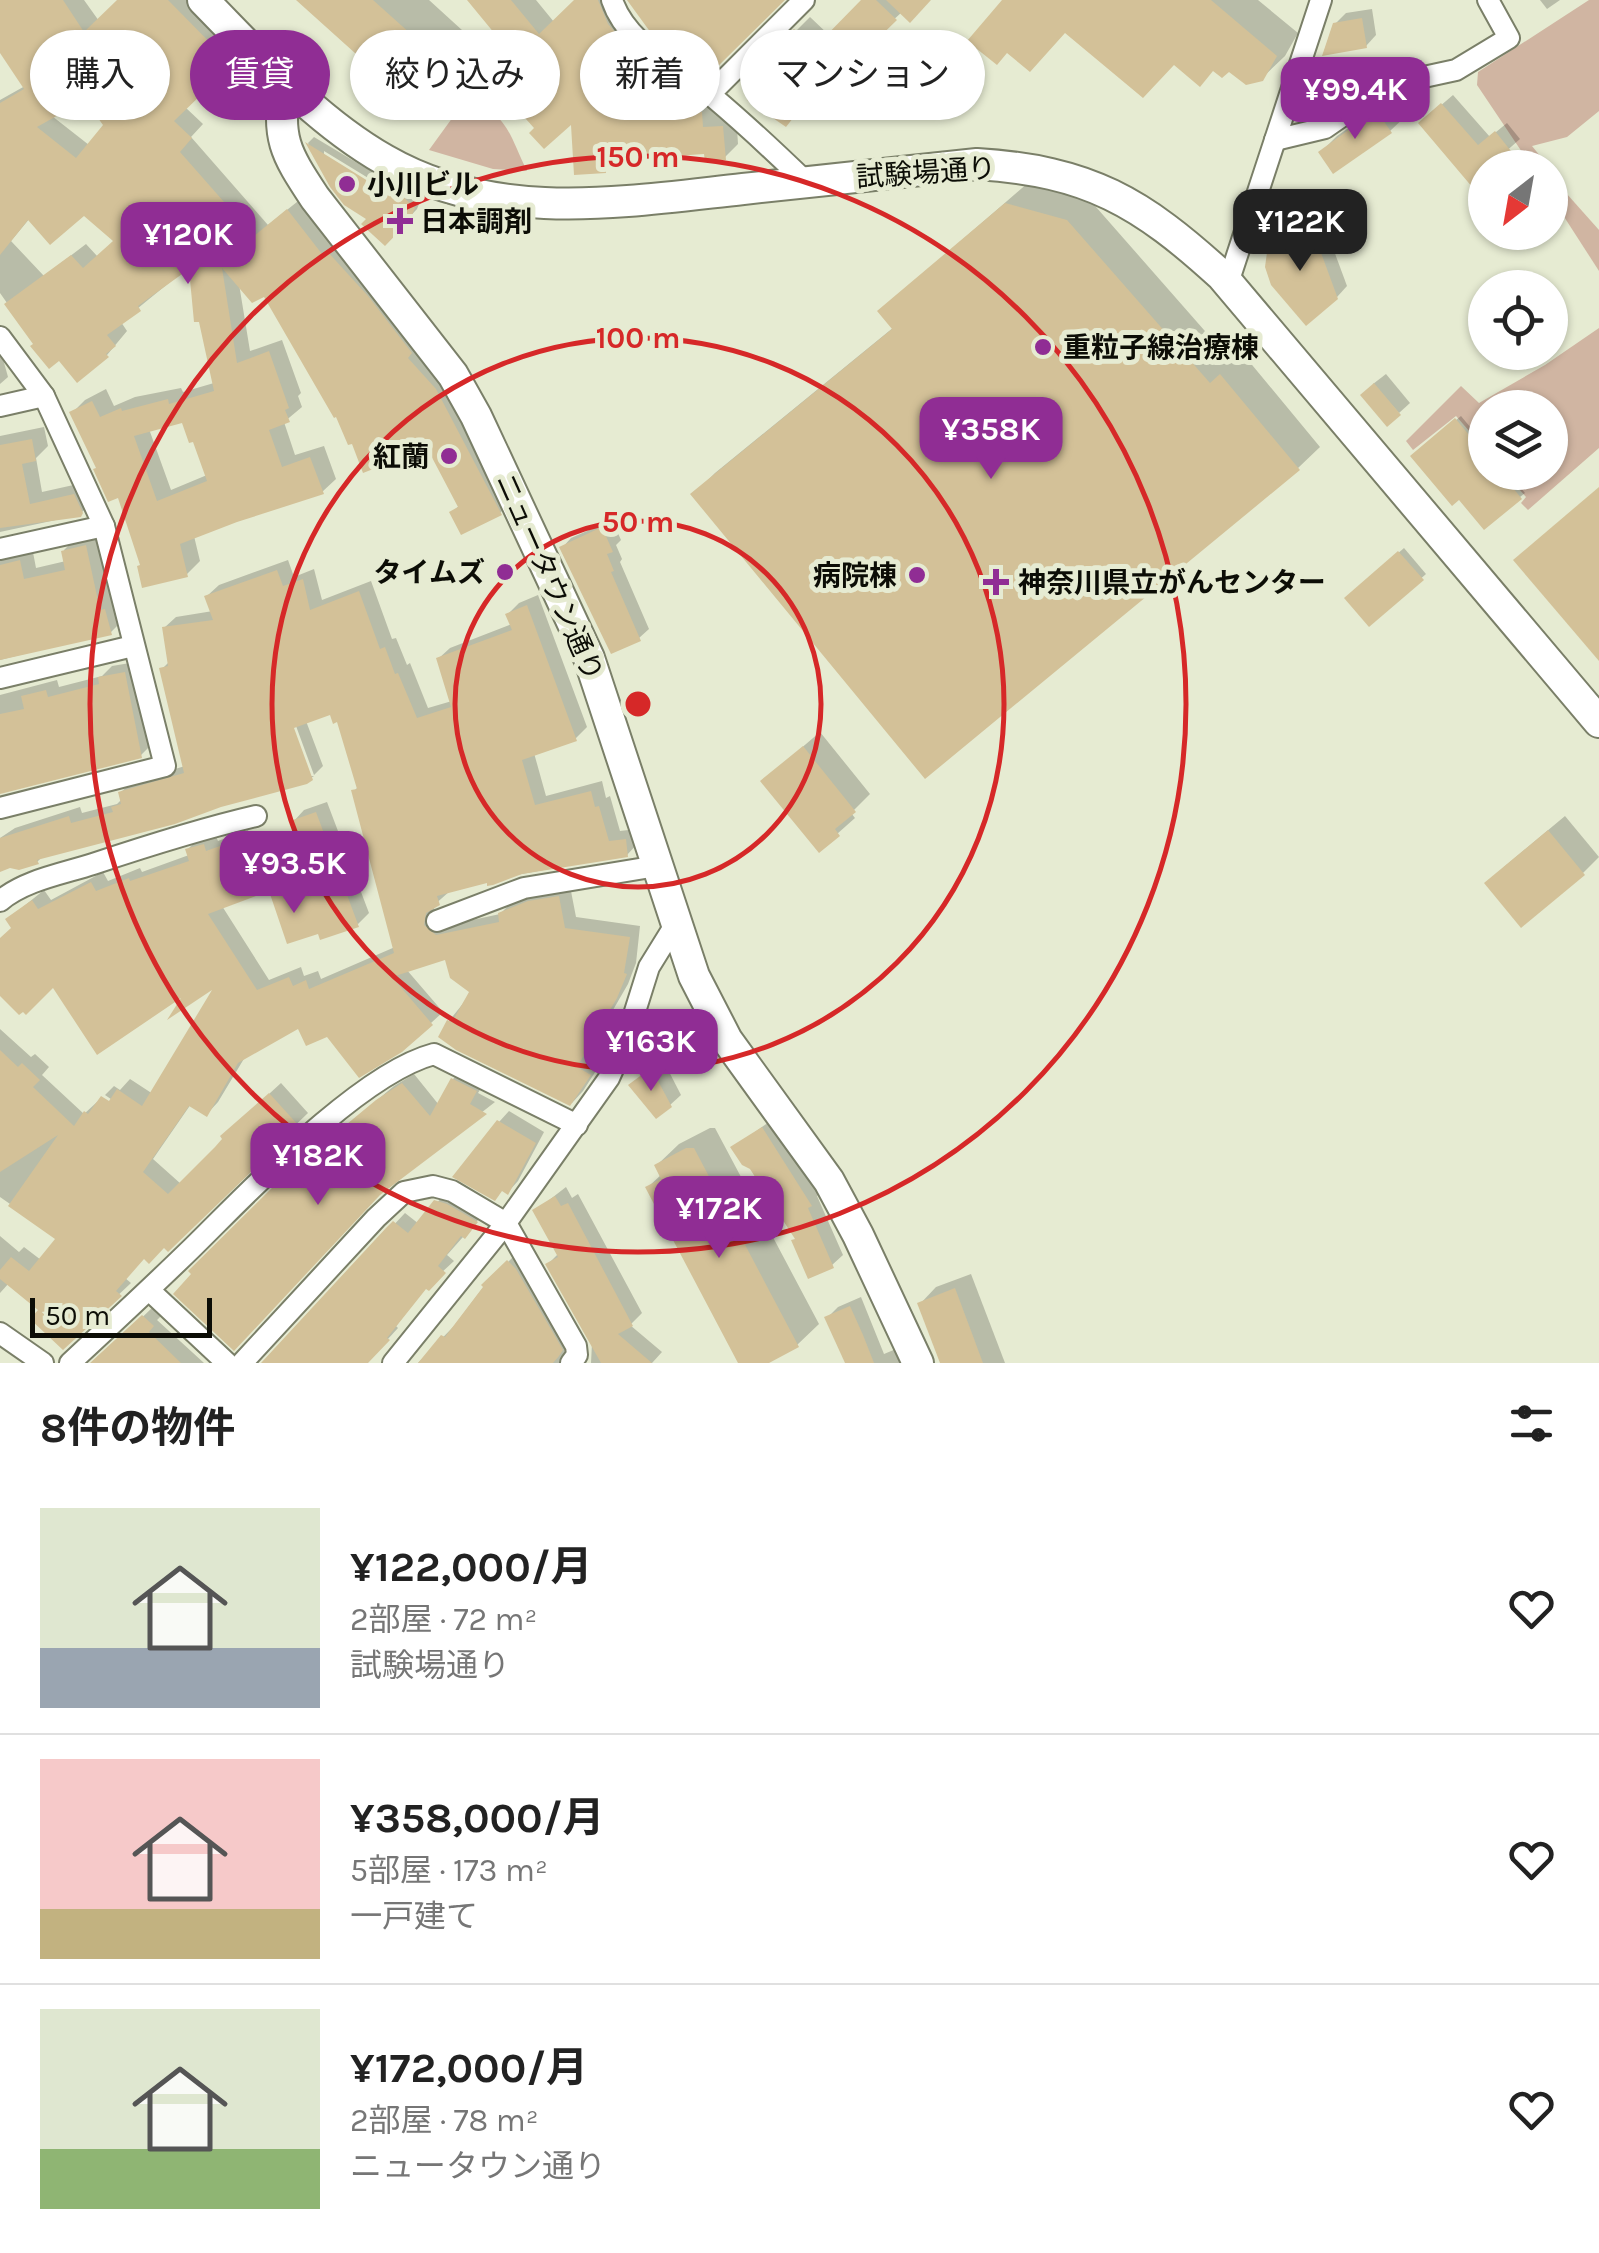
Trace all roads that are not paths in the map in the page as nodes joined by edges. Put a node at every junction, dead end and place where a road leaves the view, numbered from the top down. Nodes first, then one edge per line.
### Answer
1 (203, 0) edge
2 (612, 0) edge
3 (804, 0) edge
4 (1321, 0) edge
5 (1488, 0) edge
6 (233, 30) edge
7 (630, 30) edge
8 (720, 84) edge
9 (720, 103) edge
10 (280, 120) edge
11 (329, 120) edge
12 (1275, 140) junction
13 (806, 182) junction
14 (1228, 284) junction
15 (0, 338) edge
16 (44, 396) junction
17 (0, 406) edge
18 (104, 526) junction
19 (0, 549) edge
20 (133, 646) junction
21 (0, 678) edge
22 (1599, 722) edge
23 (0, 808) edge
24 (256, 816) dead end
25 (657, 866) junction
26 (0, 901) edge
27 (437, 921) dead end
28 (675, 925) junction
29 (576, 1124) junction
30 (506, 1223) junction
31 (149, 1290) junction
32 (0, 1332) edge
33 (43, 1363) edge
34 (70, 1363) edge
35 (227, 1363) edge
36 (242, 1363) edge
37 (393, 1363) edge
38 (571, 1363) edge
39 (918, 1363) edge

1 - 6 street, 試験場通り
2 - 7 street
3 - 8 street
4 - 12 street
5 - 12 street
9 - 13 street
10 - 25 street, ニュータウン通り
11 - 13 street, 試験場通り
12 - 14 street
13 - 14 street, 試験場通り
14 - 22 street, 試験場通り
15 - 16 street
16 - 17 street
16 - 18 street
18 - 19 street
18 - 20 street
20 - 21 street
20 - 23 street
24 - 26 street
25 - 27 street
25 - 28 street, ニュータウン通り
28 - 29 street
28 - 39 street, ニュータウン通り
29 - 30 street
29 - 31 street
30 - 36 street
30 - 37 street
30 - 38 street
31 - 34 street
31 - 35 street
32 - 33 street

